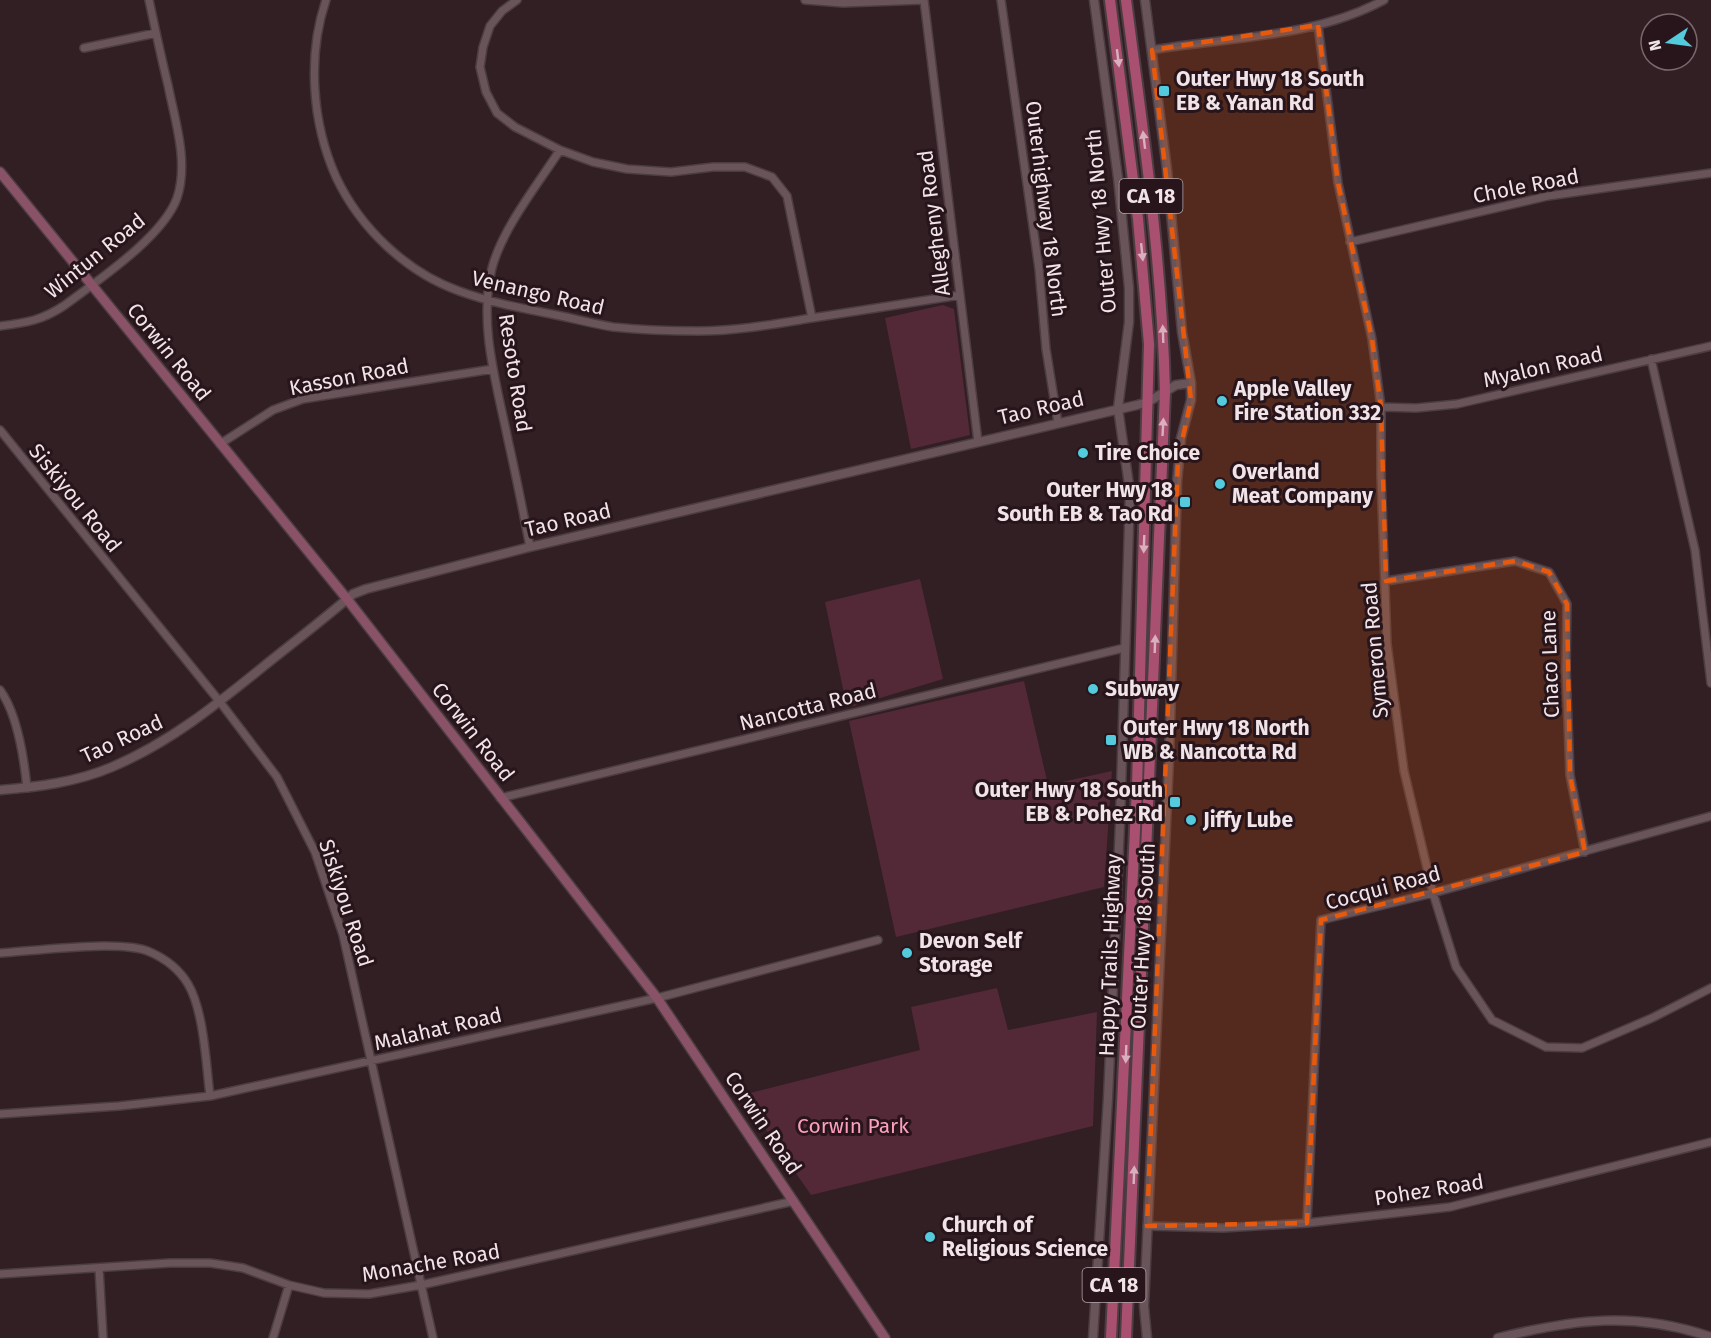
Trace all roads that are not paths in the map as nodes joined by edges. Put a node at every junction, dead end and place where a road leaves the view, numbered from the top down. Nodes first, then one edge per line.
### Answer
1 (149, 0) edge
2 (326, 0) edge
3 (518, 0) edge
4 (805, 0) edge
5 (924, 0) edge
6 (1001, 0) edge
7 (1094, 0) edge
8 (1110, 0) edge
9 (1126, 0) edge
10 (1145, 0) edge
11 (1384, 0) edge
12 (1318, 25) junction
13 (156, 33) junction
14 (84, 48) dead end
15 (1152, 50) junction
16 (560, 150) junction
17 (0, 172) edge
18 (1711, 173) edge
19 (1350, 242) junction
20 (92, 285) junction
21 (960, 295) junction
22 (487, 301) junction
23 (812, 318) junction
24 (0, 326) edge
25 (1711, 346) edge
26 (1651, 359) junction
27 (493, 369) junction
28 (1191, 383) junction
29 (1165, 392) junction
30 (1148, 402) junction
31 (1381, 407) junction
32 (1118, 408) junction
33 (1058, 423) junction
34 (0, 430) edge
35 (978, 442) junction
36 (220, 444) junction
37 (530, 547) junction
38 (1386, 581) junction
39 (347, 599) junction
40 (1124, 648) junction
41 (1711, 683) edge
42 (0, 690) edge
43 (220, 702) junction
44 (27, 788) junction
45 (0, 789) edge
46 (500, 798) junction
47 (1711, 816) edge
48 (1585, 852) junction
49 (1433, 893) junction
50 (878, 940) dead end
51 (0, 953) edge
52 (1711, 988) edge
53 (657, 998) junction
54 (372, 1061) junction
55 (210, 1096) junction
56 (0, 1114) edge
57 (1711, 1142) edge
58 (794, 1201) junction
59 (1307, 1223) junction
60 (1147, 1226) junction
61 (99, 1268) junction
62 (0, 1274) edge
63 (289, 1285) junction
64 (422, 1286) junction
65 (1711, 1337) edge
66 (103, 1338) edge
67 (273, 1338) edge
68 (433, 1338) edge
69 (885, 1338) edge
70 (1093, 1338) edge
71 (1112, 1338) edge
72 (1126, 1338) edge
73 (1147, 1338) edge
74 (1498, 1338) edge

1 - 13 street, Wintun Road
2 - 22 street, Venango Road
3 - 16 street
4 - 5 street
5 - 21 street, Allegheny Road
6 - 33 street, Outerhighway 18 North
7 - 32 street, Outer Hwy 18 North
8 -> 30 main road, Happy Trails Highway / CA 18
29 -> 9 main road, Happy Trails Highway / CA 18
10 - 15 street, Outer Hwy 18 South
11 - 12 street
12 - 15 street
12 - 19 street, Symeron Road
13 - 14 street
13 - 20 street, Wintun Road
15 - 28 street, Outer Hwy 18 South
16 - 22 street, Resoto Road
16 - 23 street
17 - 20 main road, Corwin Road
18 - 19 street, Chole Road
19 - 31 street, Symeron Road
20 - 24 street, Wintun Road
20 - 36 main road, Corwin Road
21 - 23 street, Venango Road
21 - 35 street, Allegheny Road
22 - 23 street, Venango Road
22 - 27 street, Resoto Road
25 - 26 street, Myalon Road
26 - 31 street, Myalon Road
26 - 41 street
27 - 36 street, Kasson Road
27 - 37 street, Resoto Road
28 - 29 street, Tao Road
28 - 60 street, Outer Hwy 18 South
29 - 30 street, Tao Road
72 -> 29 main road, Happy Trails Highway / CA 18
30 - 32 street, Tao Road
30 -> 71 main road, Happy Trails Highway / CA 18
31 - 38 street, Symeron Road
32 - 33 street, Tao Road
32 - 40 street, Outer Hwy 18 North
33 - 35 street, Tao Road
34 - 43 street, Siskiyou Road
35 - 37 street, Tao Road
36 - 39 main road, Corwin Road
37 - 39 street, Tao Road
38 - 48 street, Chaco Lane
38 - 49 street, Symeron Road
39 - 43 street, Tao Road
39 - 46 main road, Corwin Road
40 - 46 street, Nancotta Road
40 - 70 street, Outer Hwy 18 North
42 - 44 street
43 - 44 street, Tao Road
43 - 54 street, Siskiyou Road
44 - 45 street, Tao Road
46 - 53 main road, Corwin Road
47 - 48 street, Cocqui Road
48 - 49 street, Cocqui Road
49 - 52 street, Symeron Road
49 - 59 street, Cocqui Road
50 - 53 street, Malahat Road
51 - 55 street
53 - 54 street, Malahat Road
53 - 58 main road, Corwin Road
54 - 55 street, Malahat Road
54 - 64 street, Siskiyou Road
55 - 56 street, Malahat Road
57 - 59 street, Pohez Road
58 - 64 street, Monache Road
58 - 69 main road, Corwin Road
59 - 60 street, Pohez Road
60 - 73 street, Outer Hwy 18 South
61 - 62 street, Monache Road
61 - 63 street, Monache Road
61 - 66 street
63 - 64 street, Monache Road
63 - 67 street
64 - 68 street, Siskiyou Road
65 - 74 street

